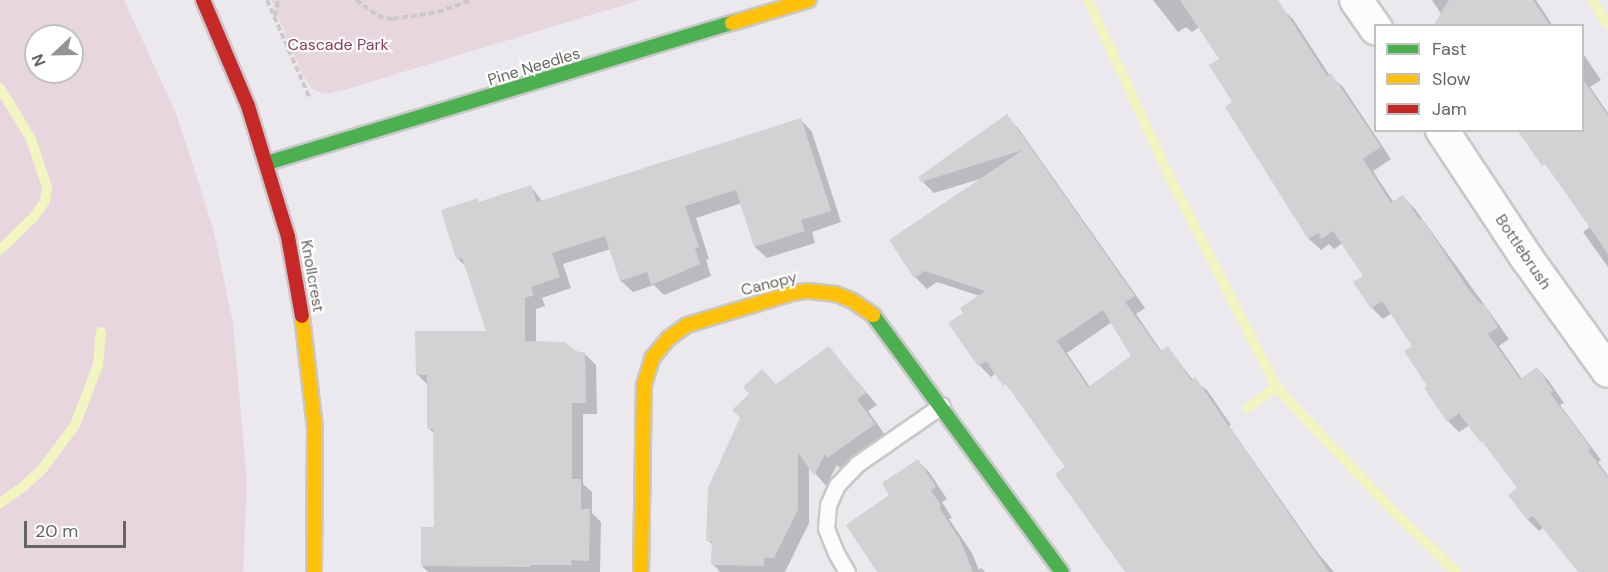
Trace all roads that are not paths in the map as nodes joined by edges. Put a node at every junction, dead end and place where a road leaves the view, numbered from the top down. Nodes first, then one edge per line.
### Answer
1 (203, 0) edge
2 (809, 0) edge
3 (1356, 0) edge
4 (1374, 26) edge
5 (1443, 132) edge
6 (267, 163) junction
7 (1608, 371) edge
8 (942, 405) junction
9 (314, 572) edge
10 (641, 572) edge
11 (848, 572) edge
12 (1062, 572) edge

1 - 6 street, Knollcrest
2 - 6 street, Pine Needles
3 - 4 street
5 - 7 street, Bottlebrush
6 - 9 street, Knollcrest
8 - 10 street, Canopy
8 - 11 lane
8 - 12 street, Canopy

